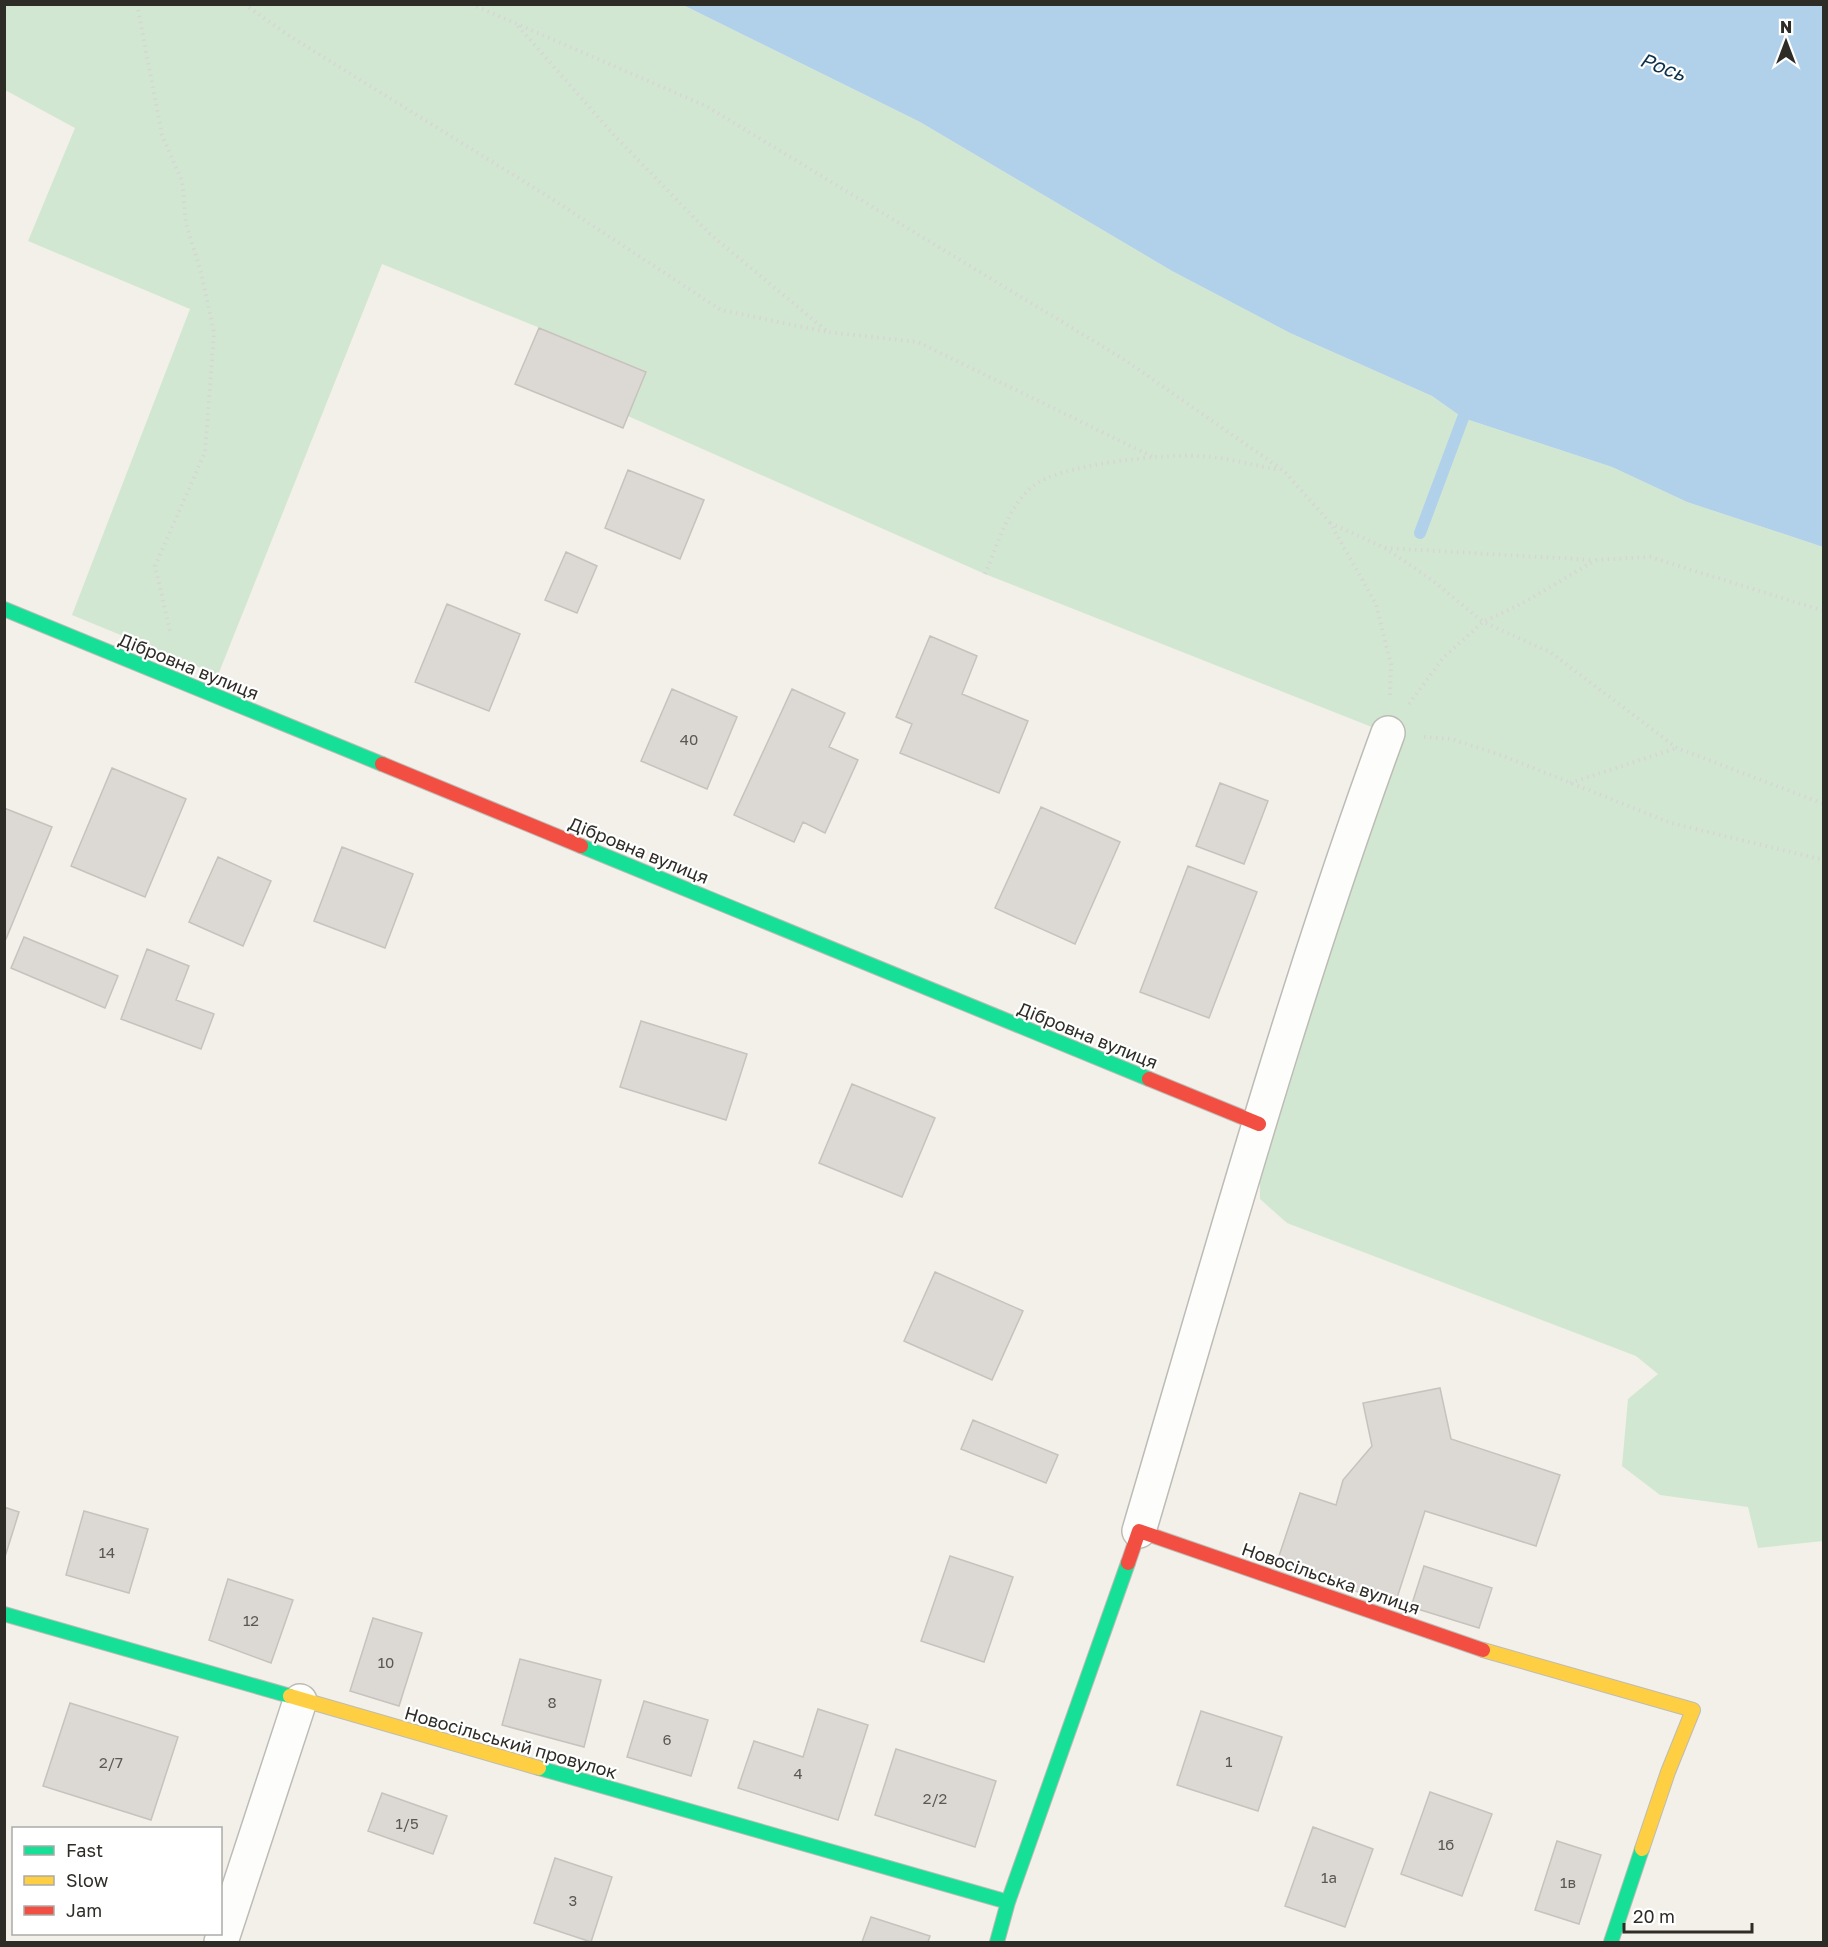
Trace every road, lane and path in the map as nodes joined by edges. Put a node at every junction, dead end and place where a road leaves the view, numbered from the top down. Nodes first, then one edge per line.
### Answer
1 (137, 4) edge
2 (244, 4) edge
3 (471, 4) edge
4 (516, 24) junction
5 (828, 332) junction
6 (1153, 457) junction
7 (1284, 471) junction
8 (1330, 523) junction
9 (1384, 548) junction
10 (1596, 560) junction
11 (985, 574) dead end
12 (4, 609) edge
13 (1824, 611) edge
14 (1483, 622) junction
15 (181, 682) junction
16 (1388, 734) junction
17 (1677, 748) junction
18 (1568, 783) junction
19 (1824, 804) edge
20 (1824, 860) edge
21 (1259, 1124) junction
22 (1139, 1531) junction
23 (4, 1614) edge
24 (300, 1701) junction
25 (1008, 1902) junction
26 (221, 1942) edge
27 (998, 1942) edge
28 (1611, 1942) edge

1 - 15 path
2 - 5 path
3 - 4 path
4 - 5 path
4 - 7 path
5 - 6 path
6 - 7 path
6 - 11 path
7 - 8 path
8 - 9 path
8 - 16 path
9 - 10 path
9 - 14 path
10 - 13 path
10 - 14 path
12 - 15 street, Дібровна вулиця
14 - 16 path
14 - 17 path
15 - 21 street, Дібровна вулиця
16 - 18 path
16 - 21 street
17 - 18 path
17 - 19 path
18 - 20 path
21 - 22 street
22 - 25 street
22 - 28 street, Новосільська вулиця
23 - 24 street, Новосільський провулок
24 - 25 street, Новосільський провулок
24 - 26 street
25 - 27 street

